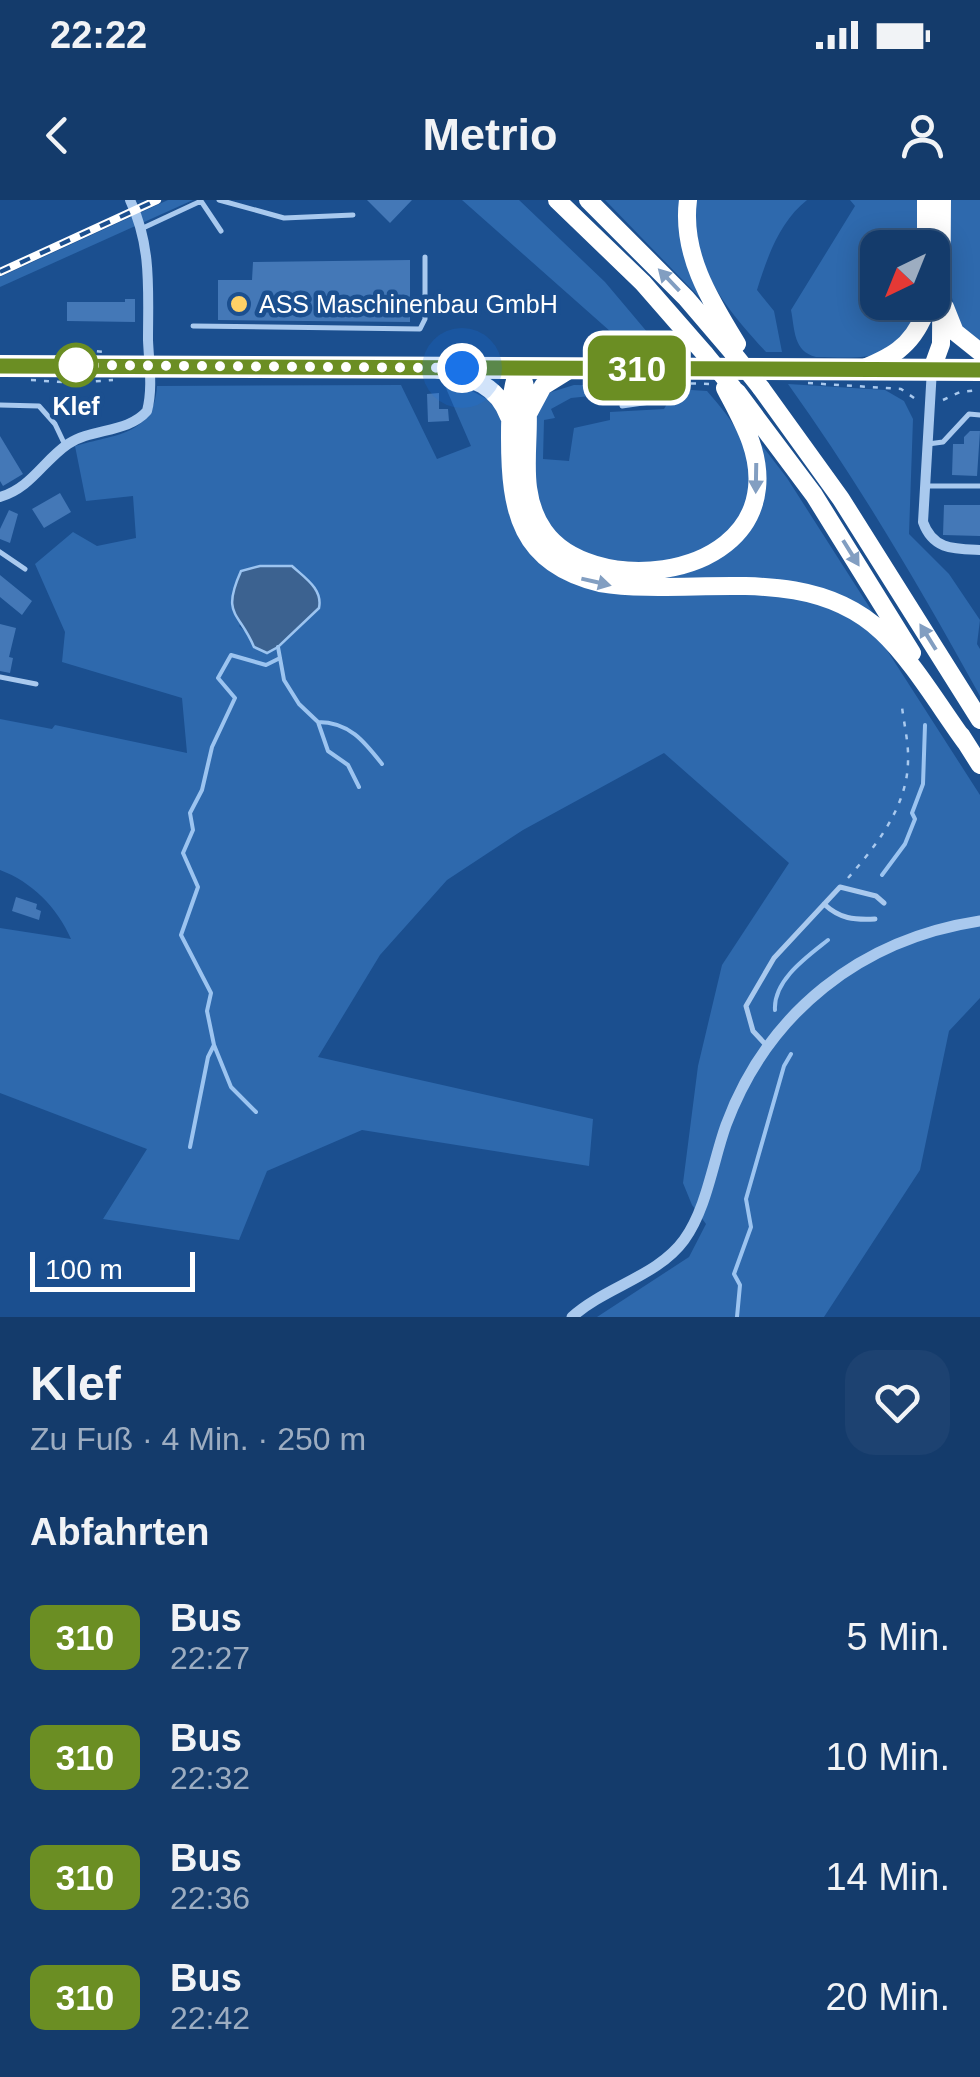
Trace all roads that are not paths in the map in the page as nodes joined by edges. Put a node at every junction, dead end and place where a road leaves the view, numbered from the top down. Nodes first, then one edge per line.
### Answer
1 (130, 200) edge
2 (557, 200) edge
3 (588, 200) edge
4 (688, 200) edge
5 (926, 200) edge
6 (942, 200) edge
7 (203, 201) edge
8 (220, 201) edge
9 (353, 216) dead end
10 (143, 228) junction
11 (926, 230) edge
12 (939, 230) edge
13 (221, 232) dead end
14 (425, 257) dead end
15 (922, 320) edge
16 (935, 320) edge
17 (944, 320) edge
18 (194, 326) dead end
19 (980, 352) edge
20 (738, 353) junction
21 (0, 366) edge
22 (150, 366) junction
23 (433, 368) junction
24 (519, 368) junction
25 (572, 368) junction
26 (672, 368) junction
27 (932, 370) junction
28 (980, 370) edge
29 (857, 371) junction
30 (729, 388) junction
31 (0, 405) edge
32 (622, 406) dead end
33 (980, 414) edge
34 (518, 421) junction
35 (928, 444) junction
36 (66, 446) junction
37 (925, 486) junction
38 (980, 486) edge
39 (0, 497) edge
40 (980, 550) edge
41 (0, 552) edge
42 (26, 569) dead end
43 (0, 677) edge
44 (36, 684) dead end
45 (980, 720) edge
46 (966, 743) junction
47 (980, 765) edge
48 (824, 904) junction
49 (884, 904) dead end
50 (875, 920) dead end
51 (980, 921) edge
52 (767, 1046) junction
53 (572, 1317) edge

1 - 10 street
2 - 30 highway, bridge
20 -> 3 highway
4 - 20 highway
5 - 11 highway
6 - 12 highway
7 - 10 lane
7 - 13 lane
8 - 9 lane
10 - 22 street
14 - 18 lane
15 - 29 highway
16 - 27 highway
17 - 19 highway
45 -> 20 highway, bridge
21 - 22 main road
22 - 23 main road
22 - 36 street
23 - 24 main road
23 - 34 highway
24 - 25 main road
24 - 34 highway
25 - 26 main road
25 - 34 highway
26 - 29 main road
26 - 32 lane
27 - 28 main road
27 - 29 main road
27 - 35 street
30 -> 34 highway
30 -> 46 highway
31 - 36 lane
33 - 35 lane
34 -> 46 highway
35 - 37 street
36 - 39 street
37 - 38 lane
37 - 40 street
41 - 42 lane
43 - 44 lane
46 - 47 highway
48 - 49 lane
48 - 50 lane
48 - 52 lane
51 - 52 street
52 - 53 street

